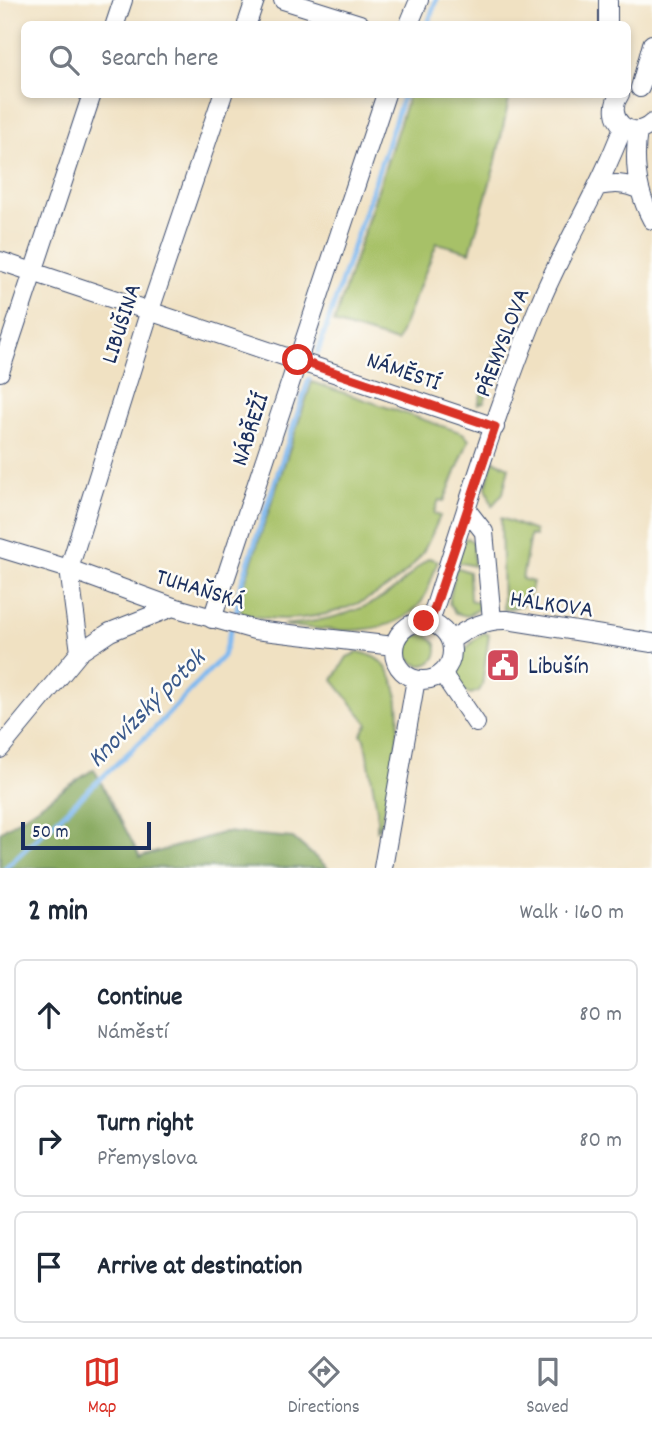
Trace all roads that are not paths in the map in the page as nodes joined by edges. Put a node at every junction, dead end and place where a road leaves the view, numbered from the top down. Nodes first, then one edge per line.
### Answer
1 (123, 0) edge
2 (255, 0) edge
3 (283, 0) edge
4 (419, 0) edge
5 (608, 0) edge
6 (116, 21) edge
7 (248, 21) edge
8 (350, 21) edge
9 (410, 21) edge
10 (608, 21) edge
11 (652, 44) edge
12 (640, 91) edge
13 (91, 98) edge
14 (222, 98) edge
15 (385, 98) edge
16 (618, 98) edge
17 (638, 127) edge
18 (599, 186) junction
19 (640, 190) junction
20 (652, 220) edge
21 (0, 261) edge
22 (33, 271) junction
23 (149, 310) junction
24 (298, 360) junction
25 (0, 372) edge
26 (495, 427) junction
27 (466, 509) junction
28 (0, 548) edge
29 (69, 569) junction
30 (173, 607) junction
31 (217, 620) junction
32 (492, 620) junction
33 (430, 622) junction
34 (450, 641) junction
35 (652, 643) edge
36 (394, 646) junction
37 (80, 652) junction
38 (442, 673) junction
39 (416, 679) junction
40 (475, 723) dead end
41 (0, 749) edge
42 (383, 868) edge

1 - 6 street
2 - 7 street
3 - 8 street
4 - 9 street
5 - 10 street
11 - 12 street
13 - 22 street
14 - 23 street, LIBUŠINA
15 - 24 street, NÁBŘEŽÍ
16 - 17 street, PŘEMYSLOVA
17 - 18 street, PŘEMYSLOVA
17 - 19 street
18 - 19 street
18 - 26 street, PŘEMYSLOVA
19 - 20 street
21 - 22 street, NÁMĚSTÍ
22 - 23 street, NÁMĚSTÍ
22 - 25 street
23 - 24 street, NÁMĚSTÍ
23 - 29 street, LIBUŠINA
24 - 26 street, NÁMĚSTÍ
24 - 31 street, NÁBŘEŽÍ
26 - 27 street, PŘEMYSLOVA
27 - 32 street
27 - 33 street, PŘEMYSLOVA
28 - 29 street, TUHAŇSKÁ
29 - 30 street, TUHAŇSKÁ
29 - 37 street
30 - 31 street, TUHAŇSKÁ
30 - 37 street
31 - 36 street, TUHAŇSKÁ
32 - 34 street, HÁLKOVA
32 - 35 street, HÁLKOVA
33 - 34 street
33 - 36 street
34 - 38 street
36 - 39 street
37 - 41 street
38 - 39 street
38 - 40 street
39 - 42 street

